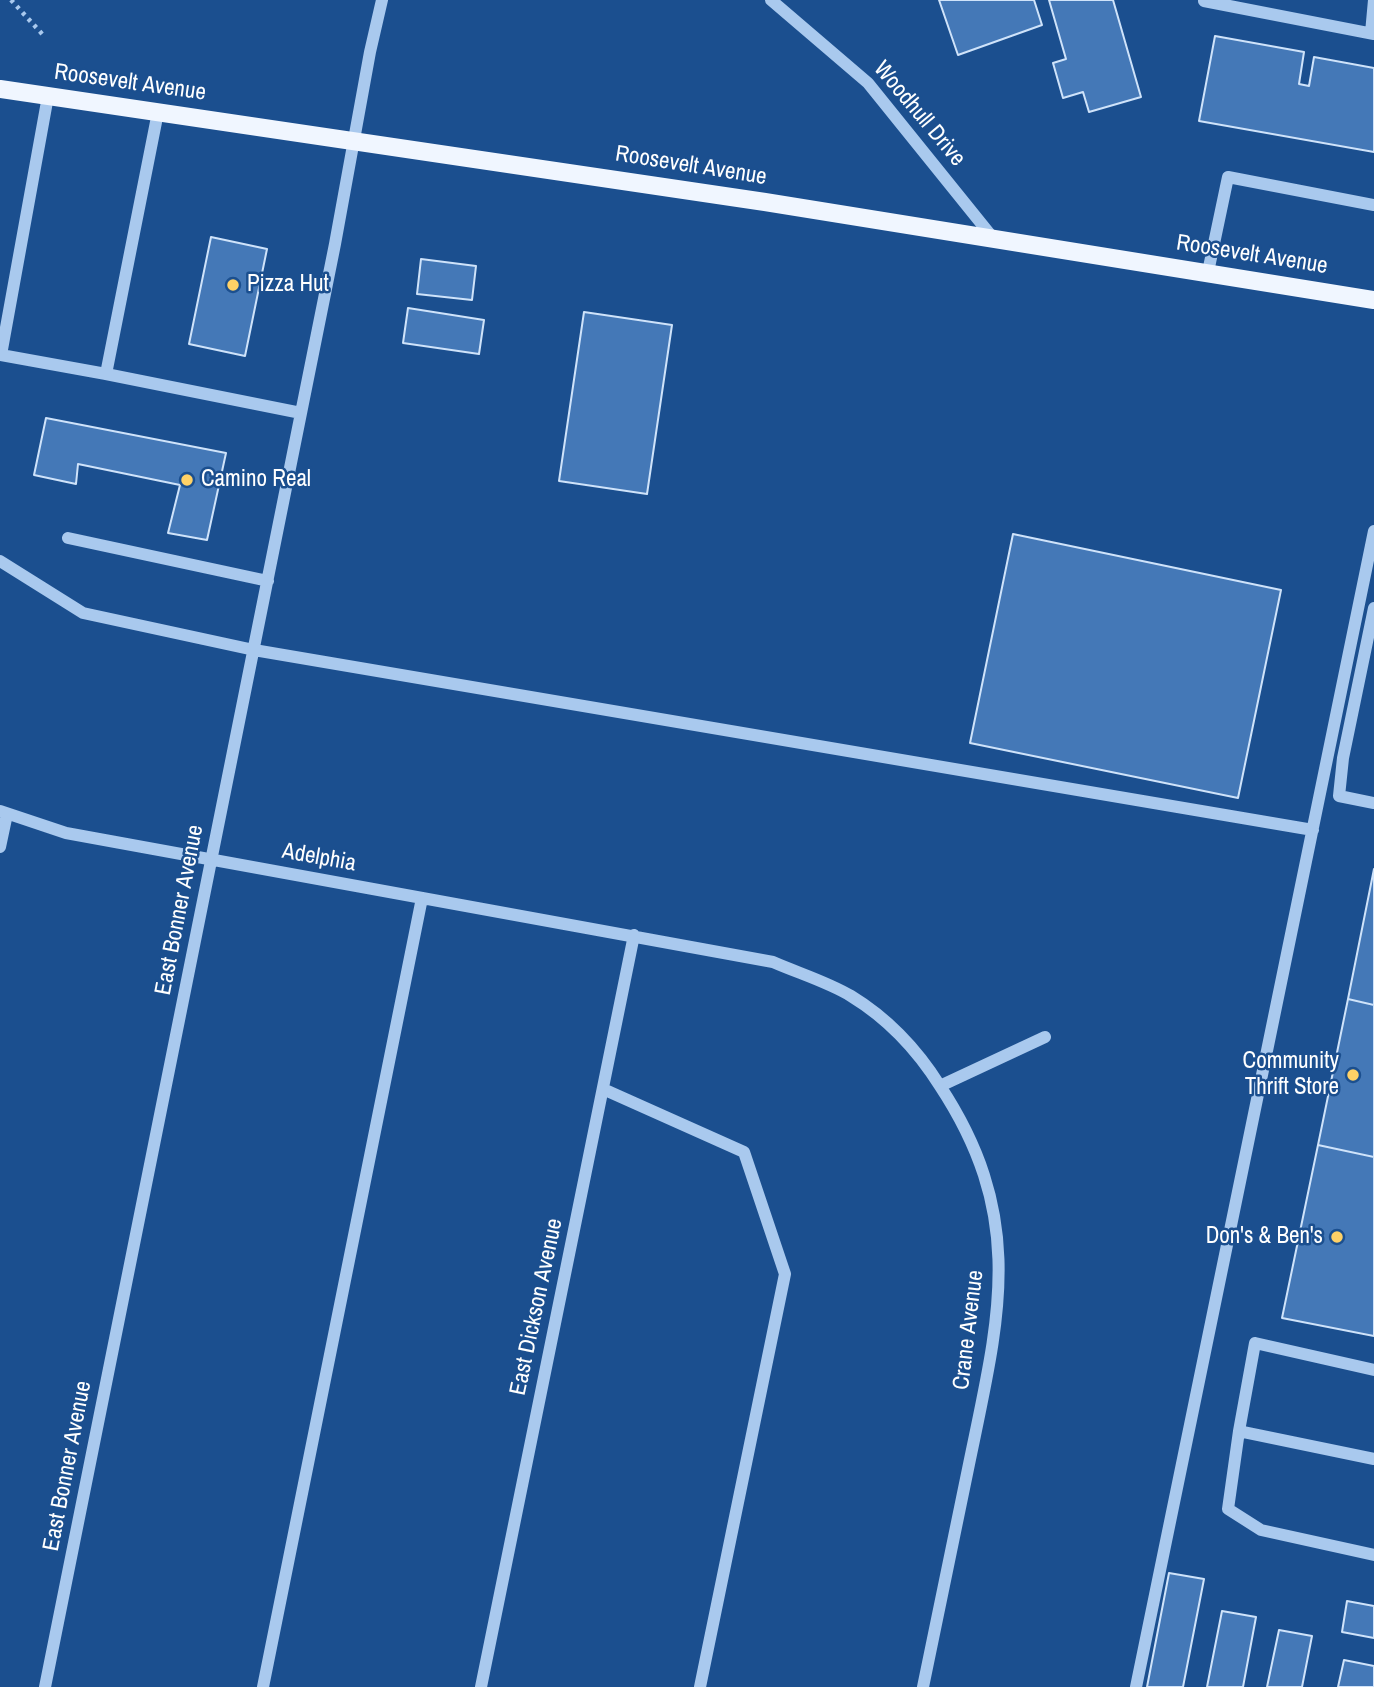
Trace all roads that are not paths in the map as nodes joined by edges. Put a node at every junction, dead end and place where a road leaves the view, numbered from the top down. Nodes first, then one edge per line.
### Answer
1 (382, 0) edge
2 (771, 0) edge
3 (1374, 0) edge
4 (1204, 1) edge
5 (1372, 34) edge
6 (0, 89) edge
7 (48, 96) junction
8 (158, 112) junction
9 (354, 140) junction
10 (1374, 205) edge
11 (993, 238) junction
12 (1208, 272) junction
13 (7, 283) edge
14 (1374, 300) edge
15 (106, 374) junction
16 (301, 413) junction
17 (1374, 531) edge
18 (68, 538) dead end
19 (0, 561) edge
20 (268, 580) junction
21 (1374, 608) edge
22 (254, 650) junction
23 (1374, 803) edge
24 (3, 812) edge
25 (1313, 830) junction
26 (0, 847) edge
27 (211, 860) junction
28 (422, 898) junction
29 (634, 936) junction
30 (1045, 1037) dead end
31 (940, 1086) junction
32 (603, 1089) junction
33 (1374, 1370) edge
34 (1239, 1432) junction
35 (1374, 1459) edge
36 (1374, 1555) edge
37 (45, 1687) edge
38 (263, 1687) edge
39 (481, 1687) edge
40 (700, 1687) edge
41 (923, 1687) edge
42 (1136, 1687) edge

1 - 9 street, East Bonner Avenue
2 - 11 street, Woodhull Drive
3 - 5 street
4 - 5 street
6 - 7 main road, Roosevelt Avenue
7 - 8 main road, Roosevelt Avenue
7 - 13 street
8 - 9 main road, Roosevelt Avenue
8 - 15 street
9 - 11 main road, Roosevelt Avenue
9 - 16 street, East Bonner Avenue
10 - 12 street
11 - 12 main road, Roosevelt Avenue
12 - 14 main road, Roosevelt Avenue
13 - 15 street
15 - 16 street
16 - 20 street, East Bonner Avenue
17 - 25 street
18 - 20 street
19 - 22 street
20 - 22 street, East Bonner Avenue
21 - 23 street
22 - 25 street
22 - 27 street, East Bonner Avenue
24 - 26 street
24 - 27 street, Adelphia
25 - 42 street
27 - 28 street, Adelphia
27 - 37 street, East Bonner Avenue
28 - 29 street, Adelphia
28 - 38 street
29 - 31 street, Crane Avenue
29 - 32 street, East Dickson Avenue
30 - 31 street
31 - 41 street, Crane Avenue
32 - 39 street, East Dickson Avenue
32 - 40 street
33 - 34 street
34 - 35 street
34 - 36 street

